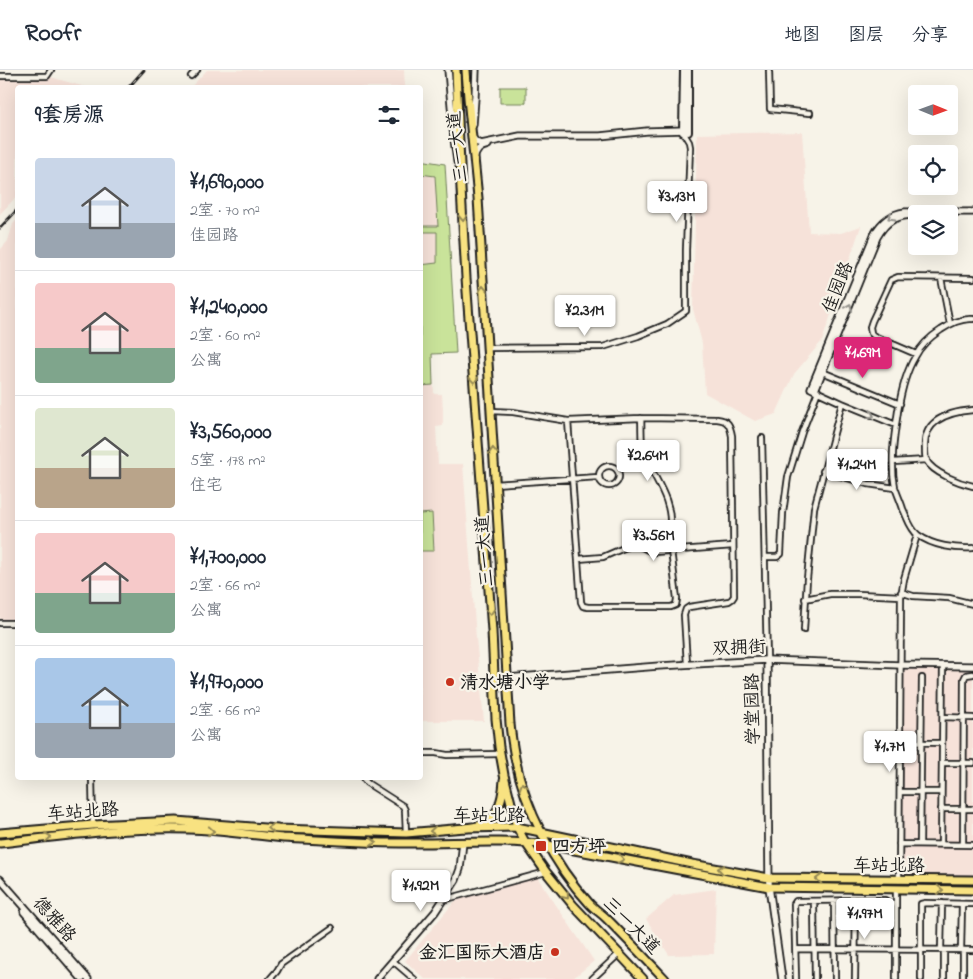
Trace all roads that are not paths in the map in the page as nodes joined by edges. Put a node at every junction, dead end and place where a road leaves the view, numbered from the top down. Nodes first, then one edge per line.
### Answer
1 (51, 70) edge
2 (197, 70) edge
3 (448, 70) edge
4 (456, 70) edge
5 (466, 70) edge
6 (476, 70) edge
7 (684, 70) edge
8 (688, 70) edge
9 (769, 70) edge
10 (0, 76) edge
11 (191, 76) dead end
12 (810, 114) dead end
13 (685, 131) junction
14 (472, 135) junction
15 (474, 161) junction
16 (461, 189) junction
17 (973, 214) edge
18 (908, 215) edge
19 (958, 215) edge
20 (941, 278) junction
21 (973, 278) edge
22 (973, 319) edge
23 (950, 324) junction
24 (487, 348) junction
25 (916, 354) junction
26 (821, 371) junction
27 (816, 391) junction
28 (842, 403) junction
29 (900, 404) junction
30 (973, 410) edge
31 (491, 412) junction
32 (641, 418) junction
33 (568, 421) junction
34 (896, 425) junction
35 (762, 438) dead end
36 (927, 460) junction
37 (893, 462) junction
38 (823, 471) junction
39 (598, 477) junction
40 (572, 479) junction
41 (495, 484) junction
42 (973, 486) edge
43 (896, 488) junction
44 (917, 535) junction
45 (733, 546) junction
46 (973, 548) edge
47 (671, 550) junction
48 (660, 551) junction
49 (765, 557) junction
50 (578, 560) junction
51 (901, 594) junction
52 (805, 599) junction
53 (973, 602) edge
54 (676, 605) junction
55 (684, 611) junction
56 (0, 623) edge
57 (15, 623) edge
58 (804, 630) dead end
59 (767, 660) junction
60 (687, 664) junction
61 (900, 665) junction
62 (944, 666) junction
63 (973, 666) edge
64 (973, 674) edge
65 (507, 678) junction
66 (922, 678) dead end
67 (943, 718) junction
68 (964, 718) junction
69 (973, 718) edge
70 (900, 742) junction
71 (921, 742) junction
72 (942, 743) junction
73 (423, 753) edge
74 (500, 754) junction
75 (942, 763) junction
76 (963, 763) junction
77 (973, 764) edge
78 (504, 775) junction
79 (92, 780) edge
80 (365, 780) edge
81 (900, 792) junction
82 (920, 792) junction
83 (942, 792) junction
84 (941, 809) junction
85 (963, 809) junction
86 (973, 809) edge
87 (93, 825) junction
88 (517, 827) junction
89 (465, 828) junction
90 (541, 832) junction
91 (0, 833) edge
92 (406, 833) junction
93 (0, 842) edge
94 (463, 842) junction
95 (525, 842) junction
96 (548, 844) junction
97 (899, 844) junction
98 (920, 844) junction
99 (941, 844) junction
100 (963, 845) junction
101 (973, 845) edge
102 (546, 872) junction
103 (769, 878) junction
104 (0, 879) edge
105 (899, 880) junction
106 (973, 880) edge
107 (0, 884) edge
108 (769, 888) junction
109 (896, 889) junction
110 (973, 890) edge
111 (443, 900) junction
112 (814, 900) junction
113 (834, 900) junction
114 (856, 900) junction
115 (942, 903) junction
116 (896, 904) junction
117 (962, 904) junction
118 (973, 904) edge
119 (332, 928) dead end
120 (798, 949) dead end
121 (815, 949) junction
122 (835, 949) junction
123 (855, 949) junction
124 (896, 950) junction
125 (921, 950) junction
126 (942, 950) junction
127 (962, 950) junction
128 (973, 950) edge
129 (620, 953) junction
130 (394, 961) junction
131 (82, 979) edge
132 (88, 979) edge
133 (270, 979) edge
134 (377, 979) edge
135 (414, 979) edge
136 (592, 979) edge
137 (644, 979) edge
138 (665, 979) edge
139 (782, 979) edge
140 (796, 979) edge
141 (815, 979) edge
142 (835, 979) edge
143 (855, 979) edge
144 (896, 979) edge
145 (921, 979) edge
146 (944, 979) edge
147 (963, 979) edge

1 - 10 street
2 - 11 street
3 - 16 street
4 - 16 main road, 三一大道
5 - 14 main road, 三一大道
6 - 14 street
7 - 13 main road
8 - 13 main road
9 - 12 street
13 - 14 street
13 - 15 street
13 - 24 street
14 - 15 main road, 三一大道
24 -> 15 main road, 三一大道
16 -> 74 main road, 三一大道
17 - 19 street, 佳园路
17 -> 26 street, 佳园路
26 -> 18 street, 佳园路
20 - 21 street
20 - 23 street
20 - 25 street
22 - 23 street
23 - 25 street
24 - 31 main road, 三一大道
25 - 29 street
26 - 27 street, 佳园路
26 - 29 street
27 - 28 street
27 - 49 street
28 -> 34 street
28 - 38 street
29 - 34 street
30 - 36 street
31 - 33 street
41 -> 31 main road, 三一大道
32 - 33 street
32 - 45 street
32 - 48 street
33 - 40 street
34 - 37 street
35 - 49 street, 学堂园路
36 - 37 street
36 - 42 street
37 - 43 street
38 - 43 street
38 - 52 street
39 - 39 street
39 - 40 street
40 - 41 street
40 - 50 street
41 - 65 main road, 三一大道
43 - 44 street
44 - 46 street
44 - 51 street
45 - 47 street
45 - 55 street
47 - 48 street
47 - 54 street
48 - 50 street
49 - 59 street, 学堂园路
50 - 54 street
51 - 52 street
51 - 53 street
51 - 61 street
52 - 58 street
54 - 55 street
55 - 60 street
56 - 57 street
59 - 60 street, 双拥街
59 - 61 street, 双拥街
59 - 103 street, 学堂园路
60 - 65 street, 双拥街
61 - 62 street, 双拥街
61 - 70 street
62 - 63 street, 双拥街
62 - 67 street
64 - 68 street
90 -> 65 main road, 三一大道
66 - 71 street
67 - 68 street
67 - 72 street
68 - 69 street
68 - 76 street
70 - 71 street
70 - 81 street
71 - 72 street
71 - 82 street
72 - 75 street
73 - 74 street
74 - 78 main road, 三一大道
75 - 76 street
75 - 83 street
76 - 77 street
76 - 85 street
78 - 88 main road, 三一大道
78 - 89 main road
79 - 87 street
80 - 92 street
81 - 82 street
81 - 97 street
82 - 83 street
82 - 98 street
83 - 84 street
84 - 85 street
84 - 99 street
85 - 86 street
85 - 100 street
87 - 91 main road, 车站北路
92 -> 87 main road, 车站北路
88 - 89 main road, 车站北路
88 - 90 main road, 车站北路
88 - 95 main road, 三一大道
89 -> 92 main road, 车站北路
90 - 96 main road, 三一大道
103 -> 90 main road, 车站北路
93 -> 94 main road, 车站北路
94 - 95 main road, 车站北路
94 - 111 street
95 - 96 main road, 车站北路
95 - 102 main road, 三一大道
96 -> 108 main road, 车站北路
96 - 138 main road, 三一大道
97 - 98 street
97 - 105 street
98 - 99 street
99 - 100 street
100 - 101 street
102 - 111 street
102 -> 129 main road, 三一大道
105 -> 103 main road, 车站北路
103 - 108 street, 学堂园路
104 - 132 street, 德雅路
105 - 106 main road, 车站北路
107 - 131 street, 德雅路
108 - 109 main road, 车站北路
108 - 139 street, 学堂园路
109 -> 110 main road, 车站北路
109 - 116 street
111 - 130 street
112 - 113 street
112 - 121 street
112 - 140 street
113 - 114 street
113 - 122 street
114 - 116 street
114 - 123 street
115 - 117 street
115 - 125 street
115 - 126 street
116 - 124 street
117 - 118 street
117 - 127 street
119 - 133 street
120 - 121 street
121 - 122 street
121 - 141 street
122 - 123 street
122 - 142 street
123 - 124 street
123 - 143 street
124 - 125 street
124 - 144 street
125 - 126 street
125 - 145 street
126 - 127 street
126 - 146 street
127 - 128 street
127 - 147 street
129 - 136 street
129 - 137 main road, 三一大道
130 - 134 street
130 - 135 street

